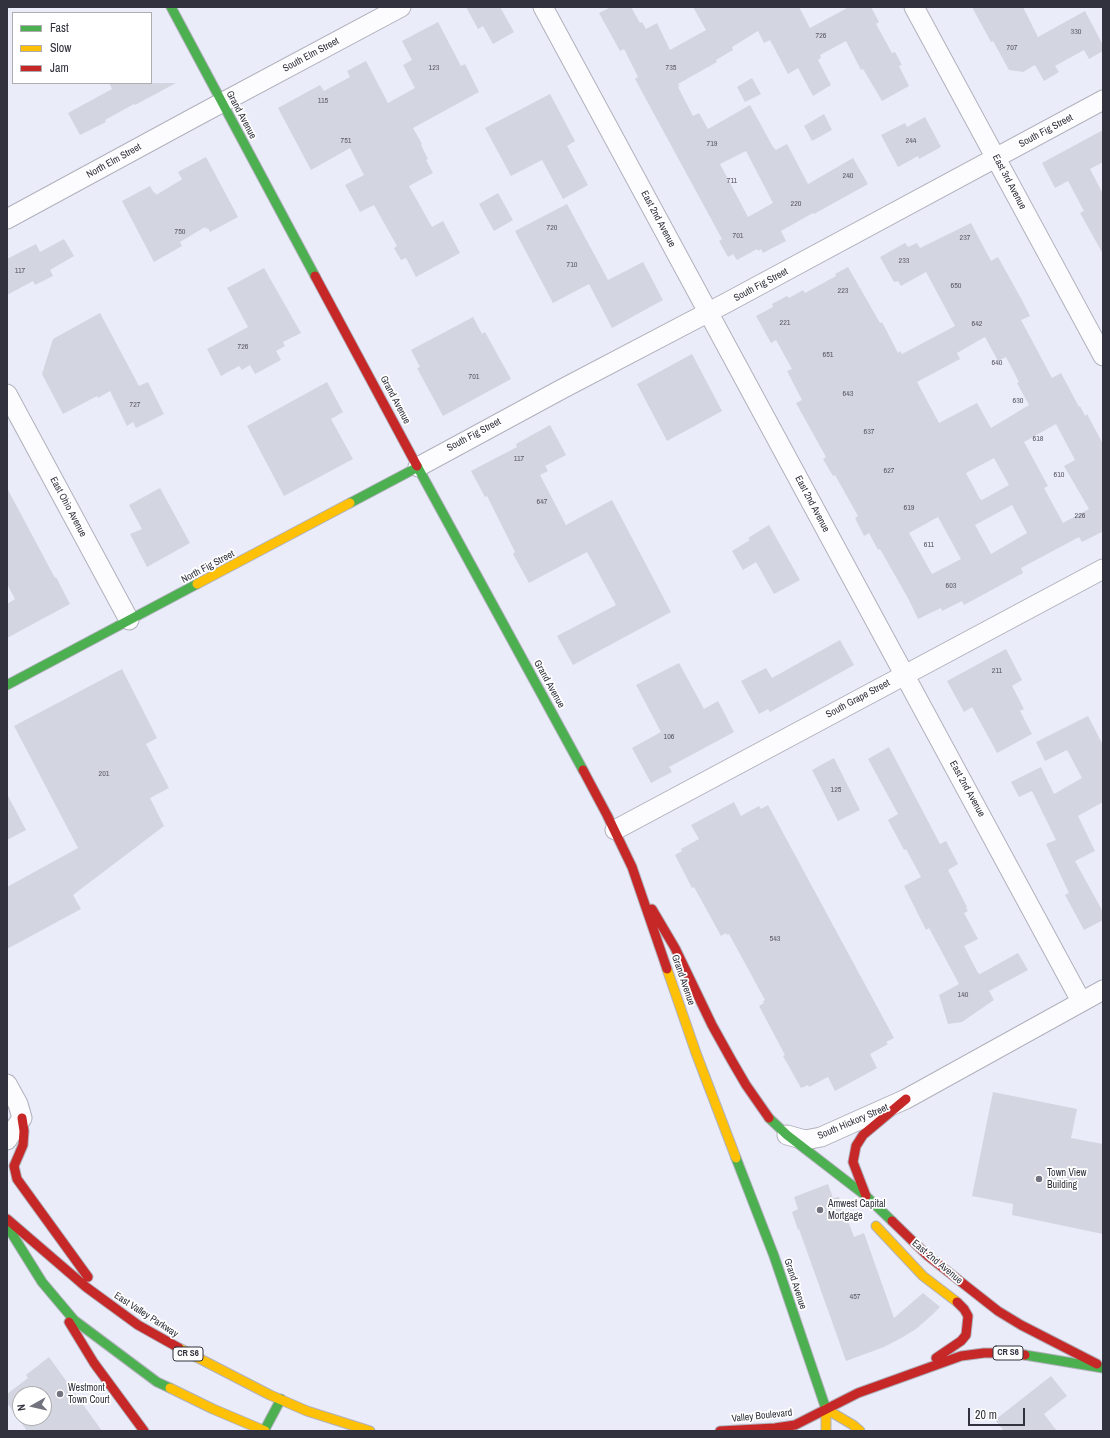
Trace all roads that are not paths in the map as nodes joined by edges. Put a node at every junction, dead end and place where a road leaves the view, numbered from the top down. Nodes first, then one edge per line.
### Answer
1 (171, 7) edge
2 (401, 7) edge
3 (543, 7) edge
4 (914, 7) edge
5 (1103, 100) edge
6 (222, 102) junction
7 (996, 158) junction
8 (7, 219) edge
9 (708, 312) junction
10 (1103, 356) edge
11 (7, 394) edge
12 (418, 467) junction
13 (1103, 569) edge
14 (129, 620) junction
15 (904, 674) junction
16 (7, 686) edge
17 (614, 830) junction
18 (642, 892) junction
19 (1103, 990) edge
20 (1081, 1001) junction
21 (7, 1084) edge
22 (906, 1099) junction
23 (22, 1118) junction
24 (787, 1135) junction
25 (7, 1140) edge
26 (866, 1196) junction
27 (7, 1219) edge
28 (7, 1226) edge
29 (876, 1226) dead end
30 (52, 1296) junction
31 (110, 1305) junction
32 (1103, 1368) edge
33 (915, 1372) junction
34 (281, 1399) junction
35 (826, 1409) junction
36 (144, 1431) edge
37 (264, 1431) edge
38 (370, 1431) edge
39 (720, 1431) edge
40 (826, 1431) edge
41 (860, 1431) edge

1 - 6 main road, Grand Avenue
2 - 6 street, South Elm Street
3 - 9 street, East 2nd Avenue
4 - 7 street, East 3rd Avenue
5 - 7 street, South Fig Street
6 - 8 street, North Elm Street
6 - 12 main road, Grand Avenue
7 - 9 street, South Fig Street
7 - 10 street, East 3rd Avenue
9 - 12 street, South Fig Street
9 - 15 street, East 2nd Avenue
11 - 14 street, East Ohio Avenue
12 - 14 main road, North Fig Street
12 - 17 main road, Grand Avenue
13 - 15 street, South Grape Street
14 - 16 main road, North Fig Street
15 - 17 street, South Grape Street
15 - 20 street, East 2nd Avenue
17 - 18 main road, Grand Avenue
18 - 24 main road, South Hickory Street
18 - 35 main road, Grand Avenue
19 - 20 street, South Hickory Street
20 - 22 street, South Hickory Street
21 - 23 street
22 - 24 street, South Hickory Street
22 - 26 main road
23 - 25 street
23 - 31 main road
24 - 26 main road, East 2nd Avenue
26 - 32 main road, East 2nd Avenue
27 - 31 main road, East Valley Parkway / CR S6
28 - 30 main road
29 - 33 main road, East 2nd Avenue
30 - 36 main road
30 - 37 main road
31 - 34 main road, East Valley Parkway / CR S6
32 - 33 main road, East 2nd Avenue / CR S6
33 - 35 main road, East 2nd Avenue / CR S6
34 - 37 main road
34 - 38 main road, East Valley Parkway / CR S6
35 - 39 main road, Valley Boulevard / CR S6
35 - 40 main road, Grand Avenue
35 - 41 main road

